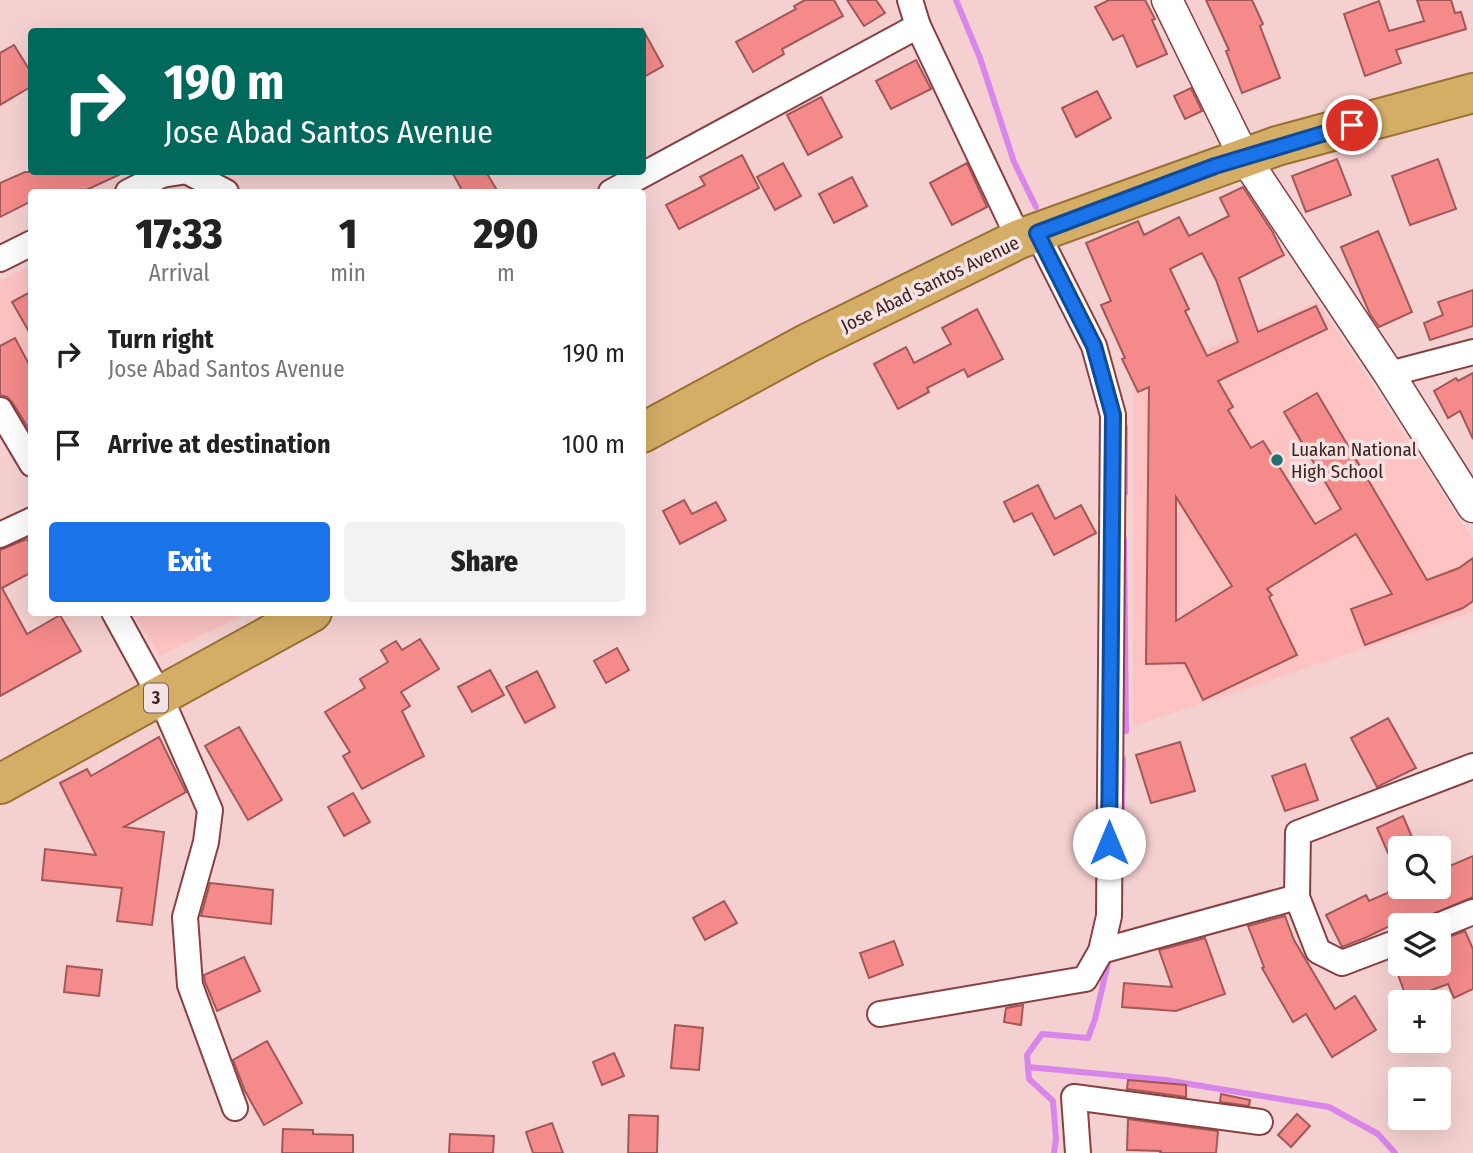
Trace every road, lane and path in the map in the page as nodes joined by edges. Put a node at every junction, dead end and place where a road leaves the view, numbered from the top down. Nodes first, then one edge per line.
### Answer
1 (909, 0) edge
2 (1167, 0) edge
3 (918, 26) junction
4 (1473, 93) edge
5 (1244, 157) junction
6 (646, 173) edge
7 (162, 175) edge
8 (194, 175) edge
9 (642, 175) edge
10 (134, 189) edge
11 (220, 189) edge
12 (617, 189) edge
13 (1028, 236) junction
14 (28, 245) edge
15 (0, 259) edge
16 (1473, 352) edge
17 (1389, 374) junction
18 (0, 410) edge
19 (646, 431) edge
20 (28, 457) edge
21 (1473, 507) edge
22 (28, 522) edge
23 (0, 535) edge
24 (116, 616) edge
25 (305, 616) edge
26 (160, 696) junction
27 (1473, 766) edge
28 (0, 784) edge
29 (1297, 897) junction
30 (1473, 912) edge
31 (1451, 921) edge
32 (1388, 946) edge
33 (1101, 951) junction
34 (880, 1014) dead end
35 (234, 1108) dead end
36 (1260, 1122) dead end
37 (1078, 1153) edge

1 - 3 street
2 - 5 street
3 - 6 street
3 - 13 street
4 - 5 highway, Jose Abad Santos Avenue
5 - 13 highway, Jose Abad Santos Avenue
5 - 17 street
7 - 10 street
8 - 11 street
9 - 12 street
13 - 19 highway, Jose Abad Santos Avenue
13 - 33 street
14 - 15 street
16 - 17 street
17 - 21 street
18 - 20 street
22 - 23 street
24 - 26 street
25 - 26 highway, 3
26 - 28 highway, 3
26 - 35 street
27 - 29 street
29 - 32 street
29 - 33 street
30 - 31 street
33 - 34 street
36 - 37 street

